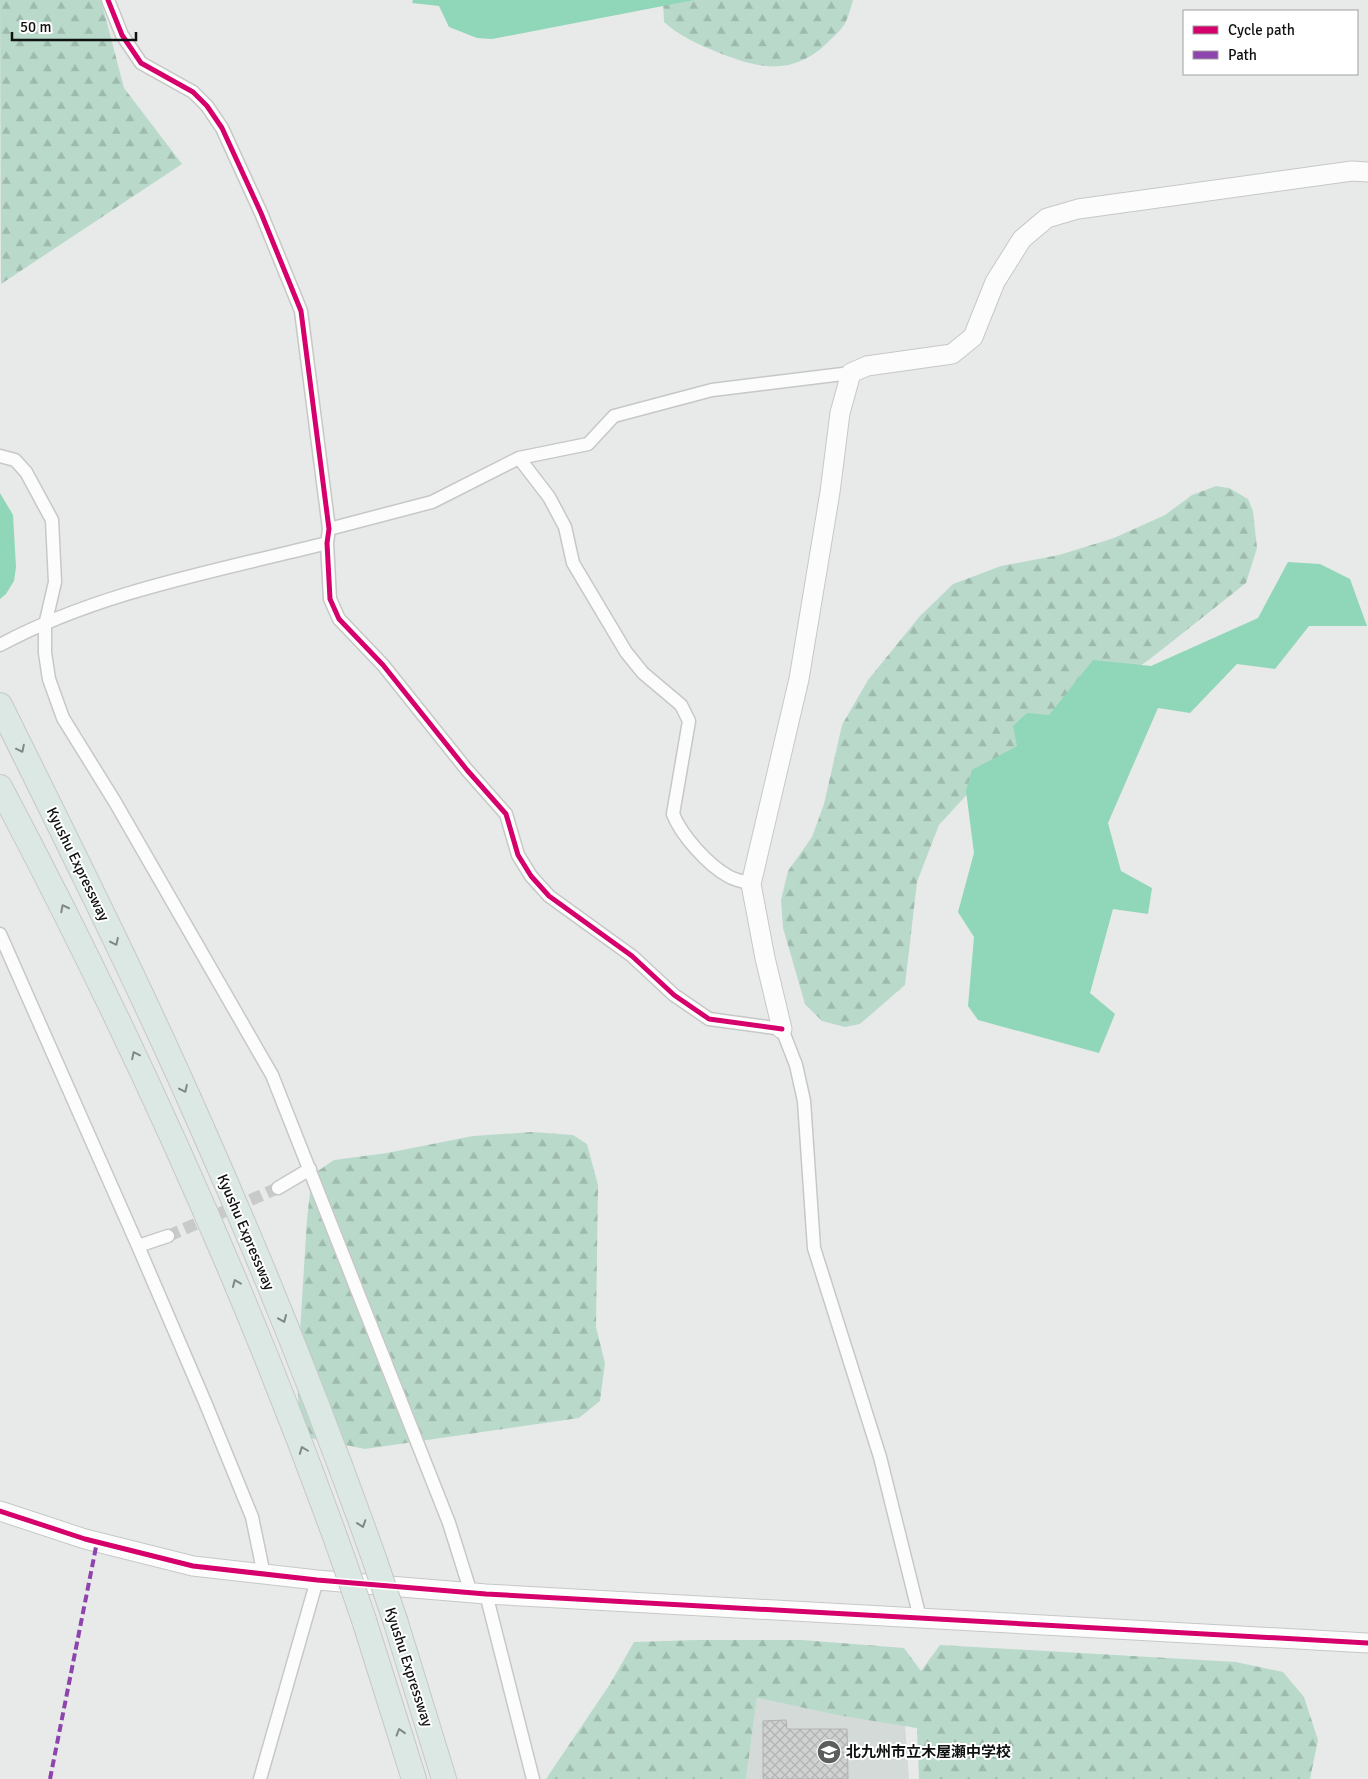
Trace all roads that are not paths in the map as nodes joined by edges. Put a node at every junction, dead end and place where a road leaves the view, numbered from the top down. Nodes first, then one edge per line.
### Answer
1 (108, 0) edge
2 (1368, 172) edge
3 (851, 373) junction
4 (0, 456) edge
5 (519, 458) junction
6 (330, 529) junction
7 (327, 544) junction
8 (45, 625) junction
9 (0, 645) edge
10 (0, 705) edge
11 (0, 787) edge
12 (751, 884) junction
13 (0, 934) edge
14 (782, 1029) junction
15 (310, 1169) junction
16 (278, 1188) tunnel mouth
17 (168, 1236) tunnel mouth
18 (138, 1246) junction
19 (0, 1510) edge
20 (264, 1575) junction
21 (317, 1580) junction
22 (478, 1593) junction
23 (920, 1618) junction
24 (1368, 1643) edge
25 (260, 1779) edge
26 (414, 1779) edge
27 (444, 1779) edge
28 (533, 1779) edge

1 - 6 street
2 - 3 street
3 - 5 street
3 - 12 street
4 - 8 street
5 - 6 street
5 - 12 street
6 - 7 street
7 - 8 street
7 - 14 street
8 - 9 street
8 - 15 street
10 -> 27 highway, Kyushu Expressway, bridge
26 -> 11 highway, Kyushu Expressway, bridge
12 - 14 street
13 - 18 street
14 - 23 street
15 - 16 street
15 - 22 street
17 - 18 street
18 - 20 street
19 - 20 street
20 - 21 street
21 - 22 street
21 - 25 street
22 - 23 street
22 - 28 street
23 - 24 street

